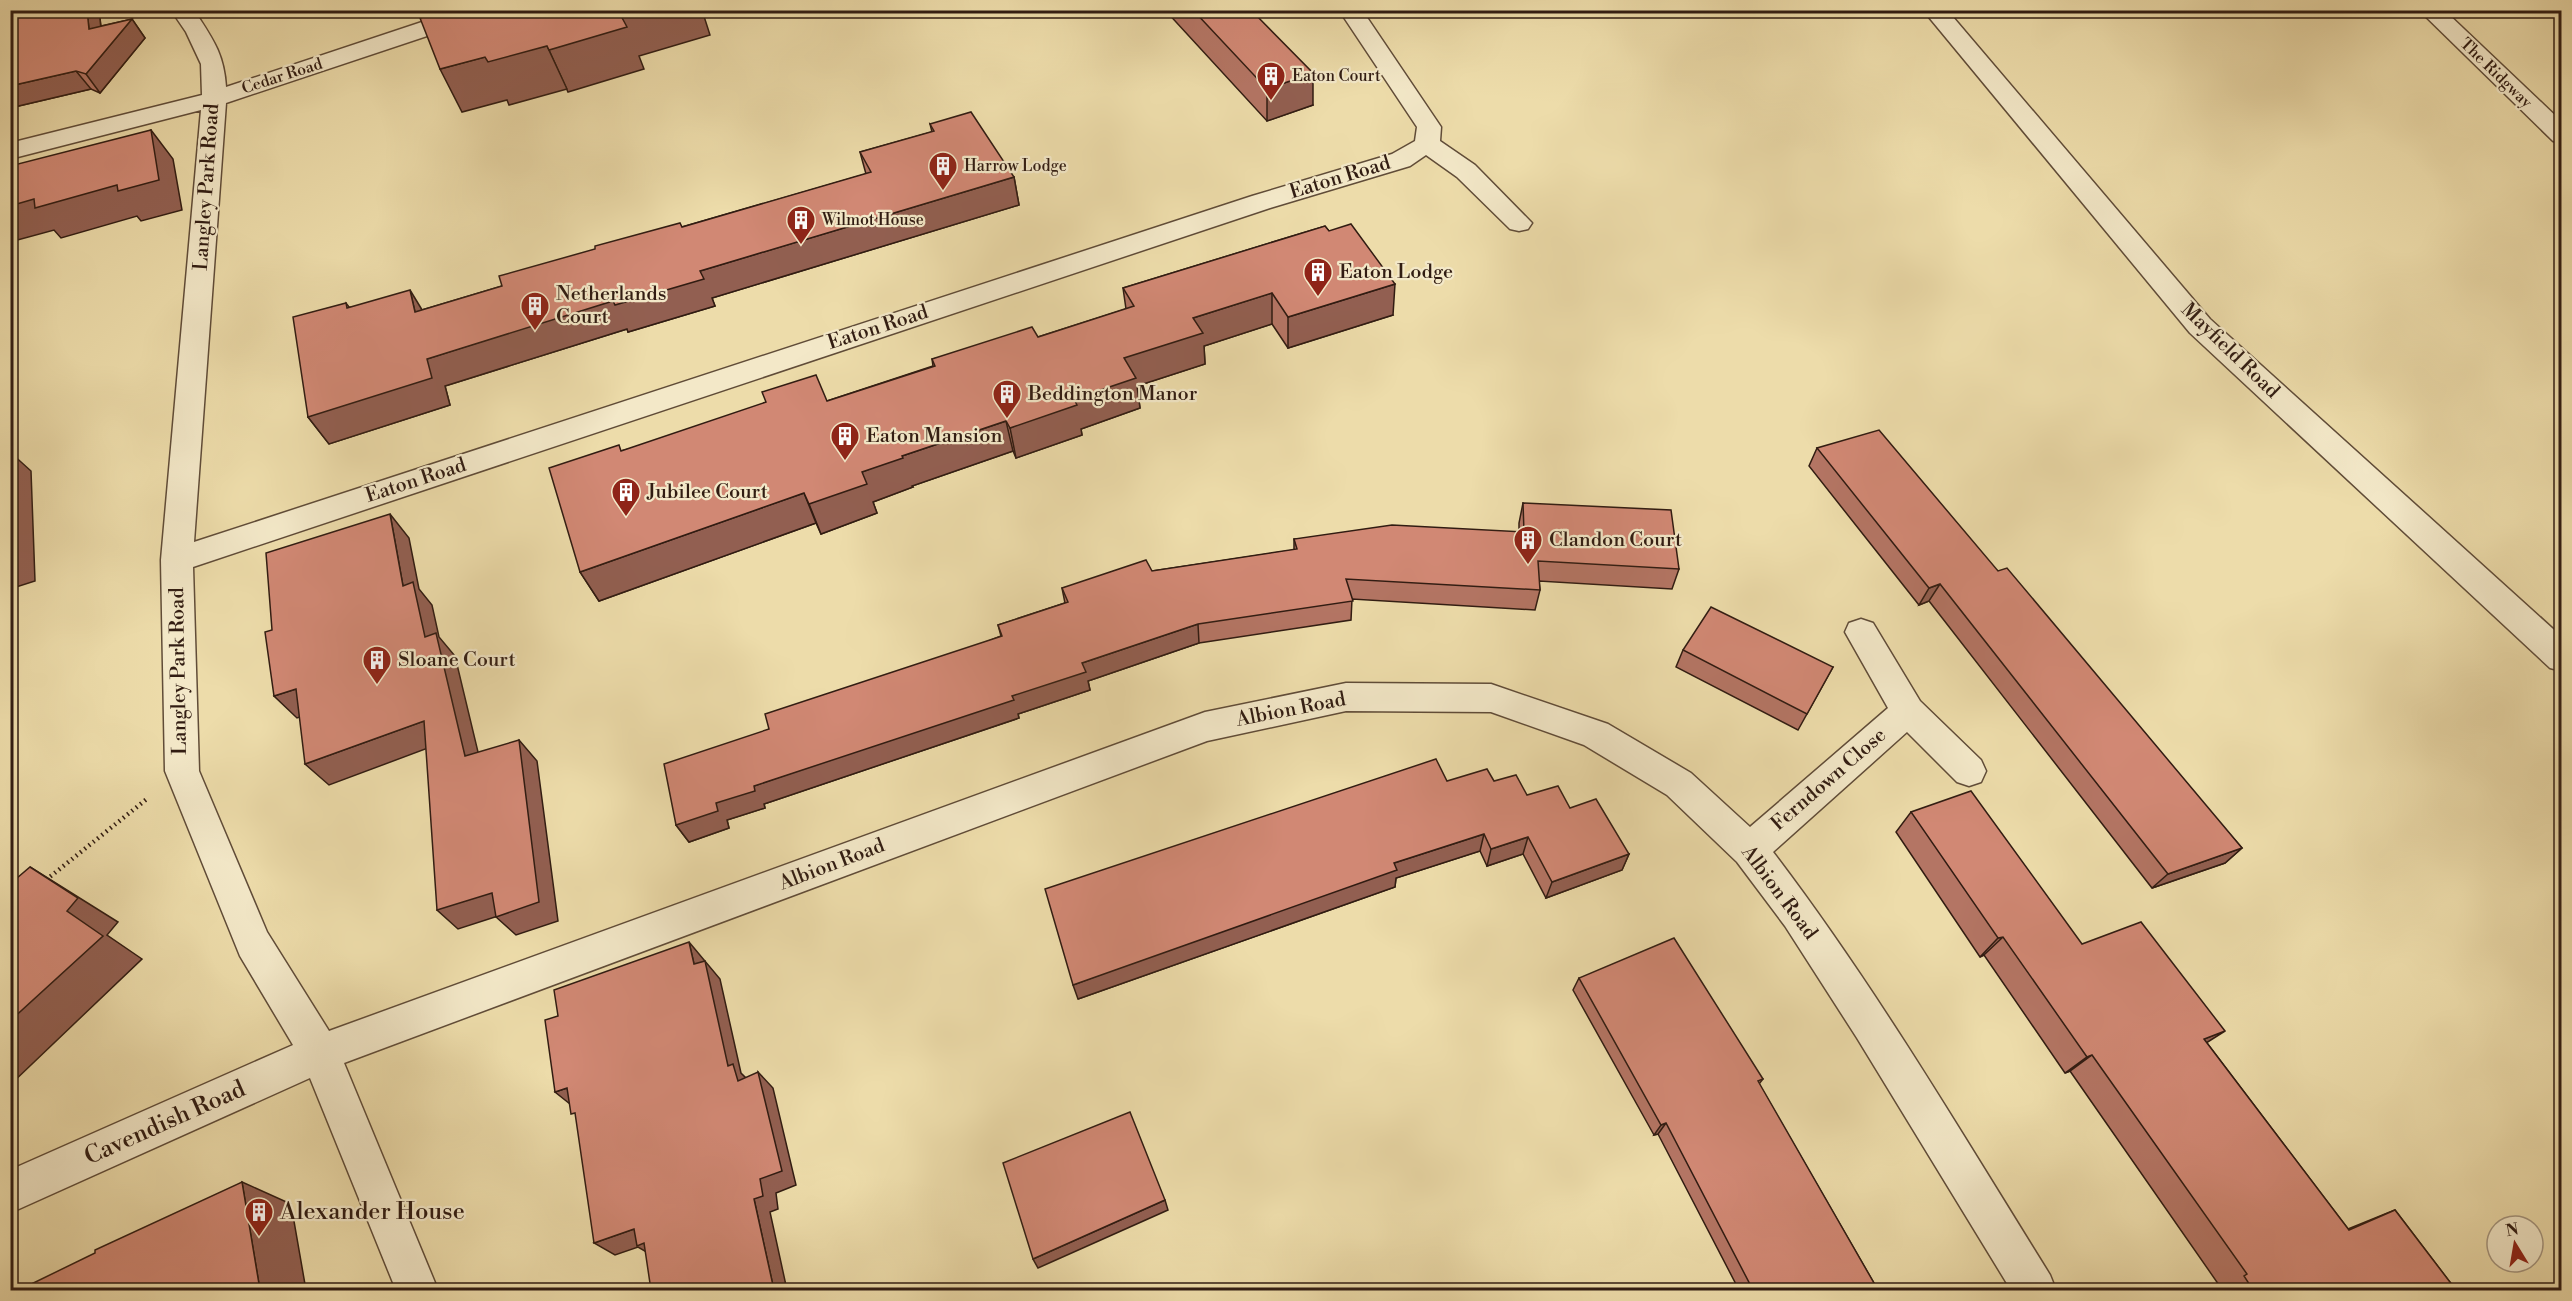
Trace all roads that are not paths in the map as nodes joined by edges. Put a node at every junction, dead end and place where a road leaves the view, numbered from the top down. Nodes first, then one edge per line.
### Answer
1 (182, 10) edge
2 (482, 10) edge
3 (1350, 10) edge
4 (1934, 10) edge
5 (2430, 10) edge
6 (214, 99) junction
7 (2562, 136) edge
8 (1427, 144) junction
9 (10, 151) edge
10 (1519, 223) dead end
11 (177, 560) junction
12 (1861, 632) dead end
13 (2562, 658) edge
14 (1908, 711) junction
15 (1969, 771) dead end
16 (1750, 850) junction
17 (320, 1053) junction
18 (10, 1192) edge
19 (417, 1290) edge
20 (2036, 1290) edge

1 - 6 street, Langley Park Road
2 - 6 street, Cedar Road
3 - 8 street
4 - 13 street, Mayfield Road
5 - 7 street, The Ridgway
6 - 9 street, Cedar Road
6 - 11 street, Langley Park Road
8 - 10 street
8 - 11 street, Eaton Road
11 - 17 street, Langley Park Road
12 - 14 street
14 - 15 street
14 - 16 street, Ferndown Close
16 - 17 street, Albion Road
16 - 20 street, Albion Road
17 - 18 street, Cavendish Road
17 - 19 street, Langley Park Road

